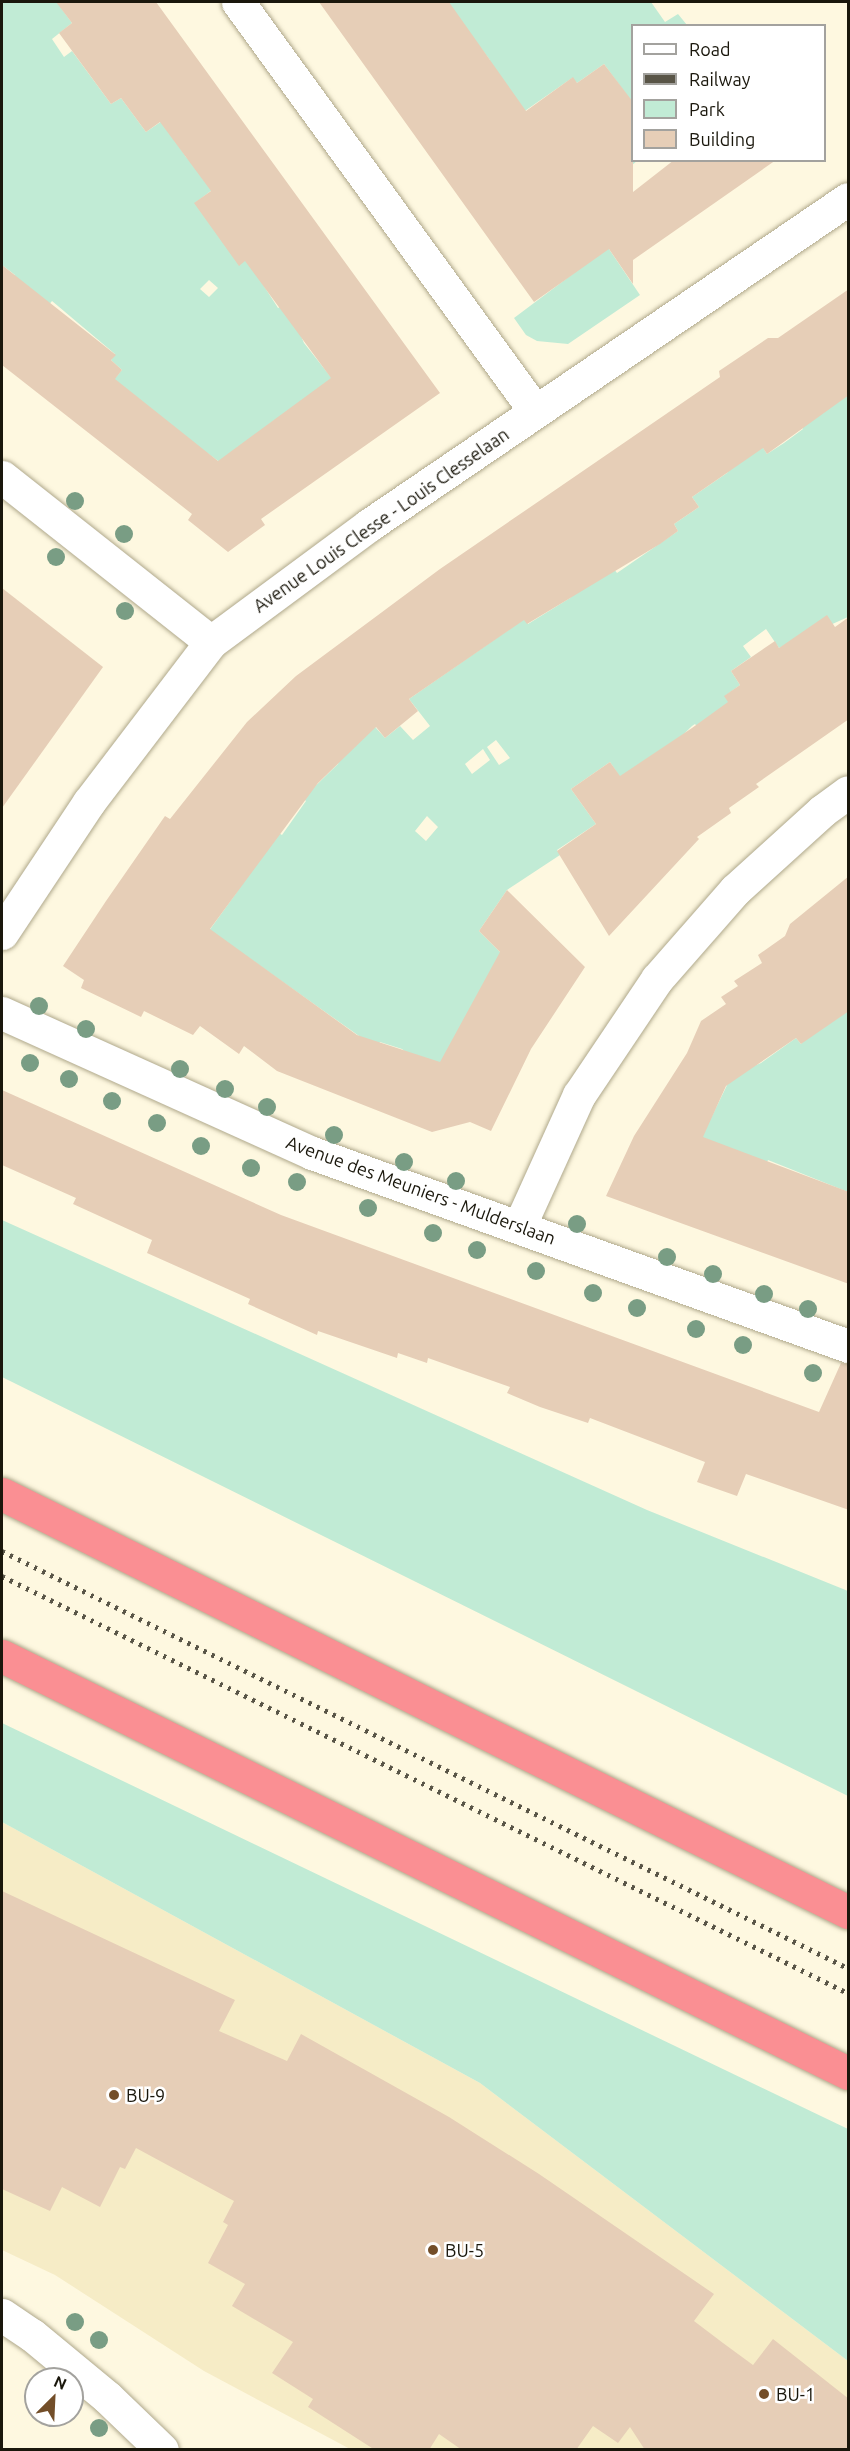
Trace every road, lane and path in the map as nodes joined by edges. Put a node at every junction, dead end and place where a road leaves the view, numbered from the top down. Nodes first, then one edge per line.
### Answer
1 (238, 2) edge
2 (849, 199) edge
3 (535, 411) junction
4 (2, 477) edge
5 (211, 642) junction
6 (849, 792) edge
7 (2, 933) edge
8 (2, 1013) edge
9 (519, 1227) junction
10 (849, 1346) edge
11 (2, 1494) edge
12 (2, 1656) edge
13 (849, 1912) edge
14 (849, 2073) edge
15 (2, 2315) edge
16 (162, 2450) edge

1 - 3 street
2 - 3 street, Avenue Louis Clesse - Louis Clesselaan
3 - 5 street, Avenue Louis Clesse - Louis Clesselaan
4 - 5 street
5 - 7 street, Avenue Louis Clesse - Louis Clesselaan
6 - 9 street
8 - 9 street, Avenue des Meuniers - Mulderslaan
9 - 10 street, Avenue des Meuniers - Mulderslaan
11 - 13 highway
12 - 14 highway
15 - 16 street

